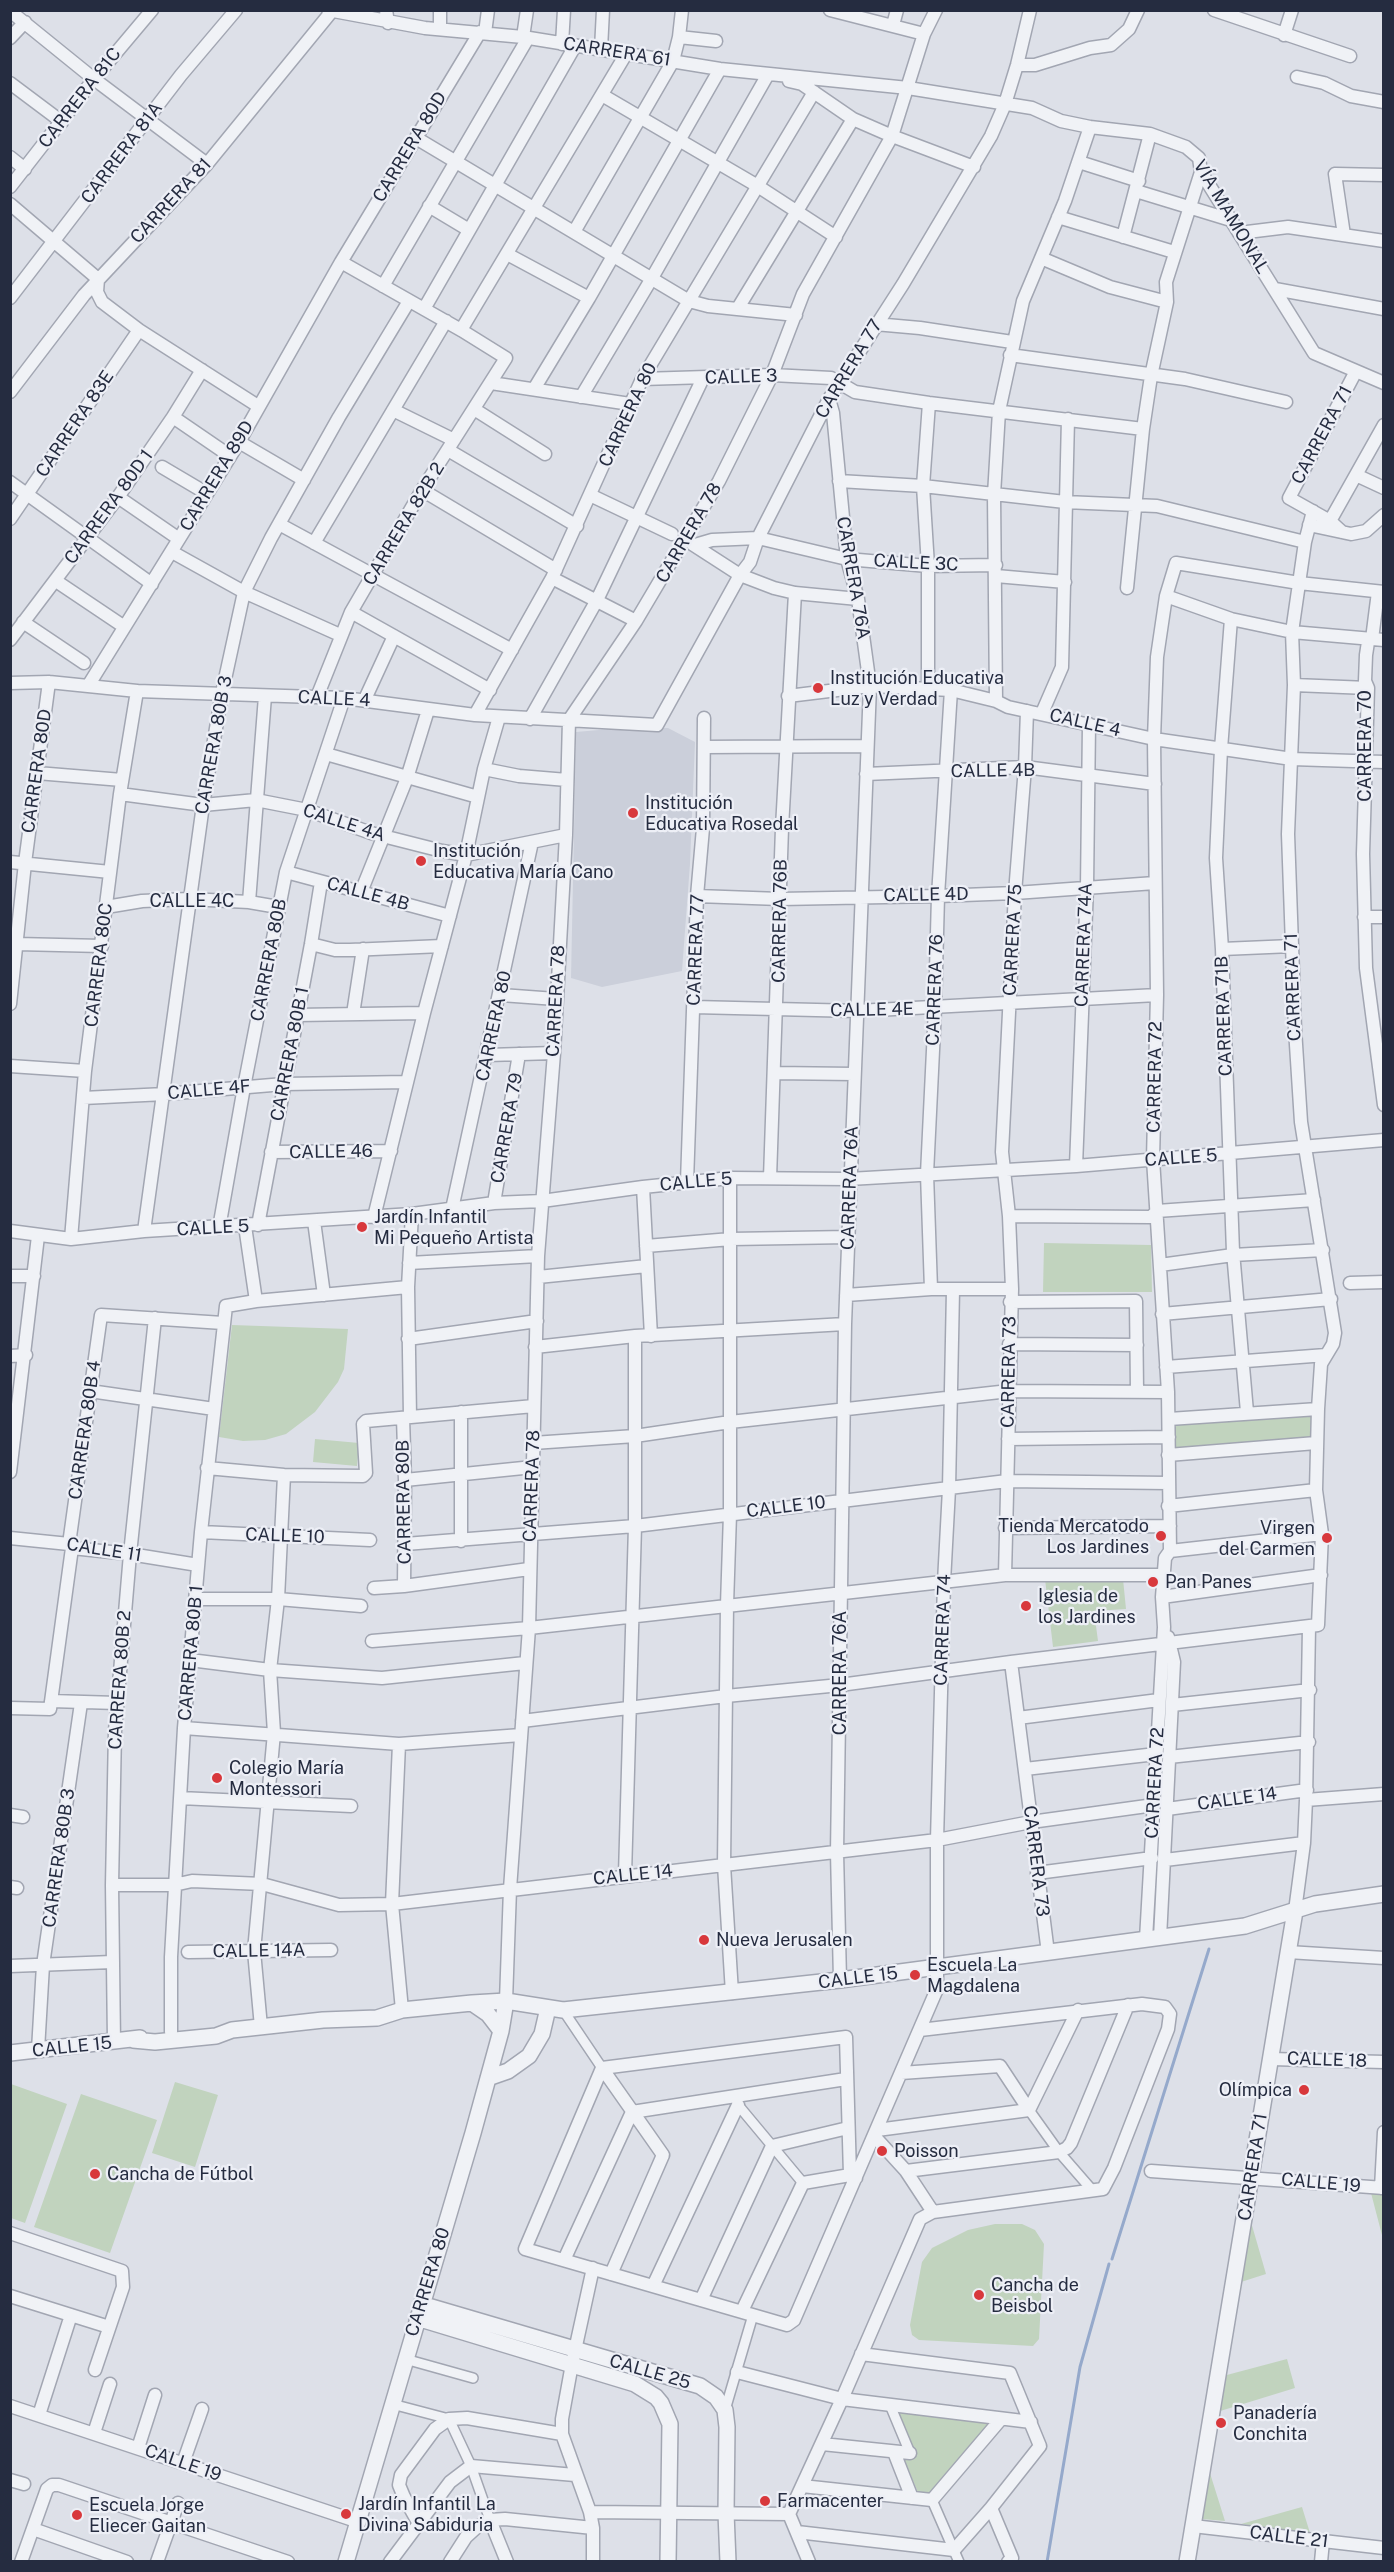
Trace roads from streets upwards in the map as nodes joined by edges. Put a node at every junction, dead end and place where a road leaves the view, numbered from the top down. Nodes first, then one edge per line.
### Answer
1 (152, 10) edge
2 (236, 10) edge
3 (440, 10) edge
4 (488, 10) edge
5 (527, 10) edge
6 (564, 10) edge
7 (603, 10) edge
8 (682, 10) edge
9 (830, 10) edge
10 (897, 10) edge
11 (936, 10) edge
12 (1030, 10) edge
13 (1138, 10) edge
14 (1214, 10) edge
15 (1292, 10) edge
16 (10, 11) edge
17 (330, 11) edge
18 (1243, 15) edge
19 (387, 17) edge
20 (25, 22) junction
21 (893, 25) junction
22 (440, 28) junction
23 (482, 32) junction
24 (924, 34) junction
25 (1284, 34) junction
26 (526, 37) junction
27 (679, 37) junction
28 (10, 38) edge
29 (716, 41) dead end
30 (568, 45) junction
31 (601, 49) junction
32 (626, 54) junction
33 (1350, 56) dead end
34 (673, 61) junction
35 (1017, 65) junction
36 (720, 69) junction
37 (767, 76) junction
38 (1297, 77) dead end
39 (94, 79) junction
40 (10, 83) edge
41 (908, 88) junction
42 (814, 92) junction
43 (602, 95) junction
44 (1383, 102) edge
45 (1005, 104) junction
46 (641, 117) junction
47 (148, 118) junction
48 (853, 118) junction
49 (62, 122) junction
50 (1090, 127) junction
51 (1150, 134) junction
52 (892, 136) junction
53 (416, 138) junction
54 (680, 139) junction
55 (10, 157) edge
56 (456, 161) junction
57 (1079, 162) junction
58 (719, 163) junction
59 (207, 164) junction
60 (974, 167) junction
61 (25, 169) junction
62 (1201, 172) junction
63 (1383, 175) edge
64 (496, 184) junction
65 (756, 185) junction
66 (10, 186) edge
67 (1138, 186) junction
68 (10, 204) edge
69 (429, 206) junction
70 (534, 208) junction
71 (1190, 209) junction
72 (796, 211) junction
73 (1058, 217) junction
74 (1231, 220) junction
75 (469, 230) junction
76 (574, 232) junction
77 (1239, 232) junction
78 (1344, 236) junction
79 (836, 237) junction
80 (1123, 237) junction
81 (54, 241) junction
82 (1383, 241) edge
83 (1174, 252) junction
84 (507, 254) junction
85 (614, 255) junction
86 (1041, 258) junction
87 (340, 262) junction
88 (652, 278) junction
89 (98, 279) junction
90 (383, 286) junction
91 (1275, 289) junction
92 (10, 298) edge
93 (589, 298) junction
94 (409, 301) junction
95 (689, 301) junction
96 (1167, 302) junction
97 (738, 308) junction
98 (424, 309) junction
99 (1383, 309) edge
100 (796, 315) junction
101 (446, 321) junction
102 (875, 324) junction
103 (139, 330) junction
104 (461, 330) junction
105 (1012, 342) junction
106 (1010, 355) junction
107 (202, 370) junction
108 (1355, 373) junction
109 (772, 375) junction
110 (1150, 375) junction
111 (703, 378) junction
112 (642, 379) junction
113 (840, 381) junction
114 (491, 383) junction
115 (1383, 383) edge
116 (534, 389) junction
117 (10, 392) edge
118 (581, 397) junction
119 (829, 399) junction
120 (1286, 402) dead end
121 (929, 403) junction
122 (630, 404) junction
123 (258, 406) junction
124 (474, 409) junction
125 (393, 410) junction
126 (999, 411) junction
127 (173, 417) junction
128 (1068, 419) junction
129 (1383, 425) edge
130 (1143, 429) junction
131 (239, 442) junction
132 (451, 445) junction
133 (545, 454) dead end
134 (230, 456) junction
135 (162, 467) dead end
136 (1356, 475) junction
137 (304, 480) junction
138 (838, 481) junction
139 (10, 482) edge
140 (923, 486) junction
141 (1383, 488) edge
142 (422, 490) junction
143 (207, 493) junction
144 (27, 494) junction
145 (590, 495) junction
146 (994, 495) junction
147 (118, 497) junction
148 (1065, 502) junction
149 (1134, 505) junction
150 (1313, 511) junction
151 (1383, 515) edge
152 (636, 517) junction
153 (10, 519) edge
154 (1330, 521) junction
155 (279, 524) junction
156 (1309, 525) junction
157 (577, 526) junction
158 (1342, 532) junction
159 (672, 534) dead end
160 (86, 538) junction
161 (179, 538) junction
162 (759, 538) junction
163 (1305, 542) junction
164 (314, 543) junction
165 (690, 543) junction
166 (172, 552) junction
167 (847, 559) junction
168 (1176, 562) joint
169 (928, 566) junction
170 (996, 570) junction
171 (554, 574) junction
172 (740, 574) junction
173 (373, 575) junction
174 (56, 581) junction
175 (1065, 582) junction
176 (1299, 583) junction
177 (152, 584) junction
178 (1127, 588) dead end
179 (244, 592) junction
180 (1381, 592) edge
181 (795, 593) junction
182 (1166, 596) junction
183 (597, 600) junction
184 (858, 600) junction
185 (351, 612) junction
186 (1231, 619) junction
187 (636, 621) junction
188 (22, 622) junction
189 (123, 626) junction
190 (1292, 633) junction
191 (340, 635) junction
192 (394, 636) junction
193 (1378, 639) edge
194 (10, 640) edge
195 (512, 650) junction
196 (84, 663) dead end
197 (49, 682) junction
198 (10, 683) edge
199 (88, 686) junction
200 (870, 686) junction
201 (1294, 686) junction
202 (928, 688) junction
203 (1368, 688) junction
204 (490, 690) junction
205 (951, 690) junction
206 (137, 692) junction
207 (222, 693) junction
208 (265, 696) junction
209 (788, 696) junction
210 (317, 697) junction
211 (344, 698) junction
212 (364, 699) junction
213 (996, 700) junction
214 (428, 710) junction
215 (1027, 711) junction
216 (1042, 713) junction
217 (475, 715) junction
218 (499, 717) junction
219 (704, 718) dead end
220 (530, 719) junction
221 (569, 720) junction
222 (1089, 724) junction
223 (657, 725) joint
224 (1154, 739) junction
225 (787, 746) junction
226 (867, 746) junction
227 (705, 747) junction
228 (1221, 749) junction
229 (326, 754) junction
230 (1292, 759) junction
231 (1365, 762) junction
232 (1383, 762) edge
233 (1025, 767) junction
234 (484, 769) junction
235 (946, 771) junction
236 (37, 773) junction
237 (866, 774) junction
238 (1087, 775) junction
239 (407, 778) junction
240 (122, 780) junction
241 (567, 780) junction
242 (1155, 784) junction
243 (120, 794) junction
244 (478, 797) junction
245 (256, 800) junction
246 (203, 805) junction
247 (307, 810) junction
248 (566, 835) junction
249 (385, 836) junction
250 (532, 842) junction
251 (466, 855) junction
252 (10, 862) edge
253 (25, 863) junction
254 (110, 872) junction
255 (286, 872) junction
256 (321, 882) junction
257 (1155, 883) junction
258 (1087, 887) junction
259 (361, 892) junction
260 (1015, 893) junction
261 (697, 896) junction
262 (864, 896) junction
263 (938, 896) junction
264 (189, 898) junction
265 (780, 899) junction
266 (249, 902) junction
267 (106, 907) junction
268 (278, 907) junction
269 (450, 916) junction
270 (1383, 917) edge
271 (1364, 918) junction
272 (17, 944) junction
273 (311, 944) junction
274 (102, 946) junction
275 (442, 946) junction
276 (1292, 946) junction
277 (363, 948) junction
278 (1222, 948) junction
279 (11, 983) edge
280 (501, 995) junction
281 (1157, 995) junction
282 (556, 999) junction
283 (1082, 1001) junction
284 (1010, 1002) junction
285 (10, 1004) edge
286 (694, 1007) junction
287 (935, 1009) junction
288 (777, 1010) junction
289 (857, 1011) junction
290 (424, 1013) junction
291 (353, 1014) junction
292 (297, 1016) junction
293 (554, 1053) junction
294 (488, 1054) junction
295 (519, 1054) junction
296 (10, 1066) edge
297 (85, 1071) junction
298 (774, 1073) junction
299 (854, 1074) junction
300 (407, 1082) junction
301 (284, 1084) junction
302 (244, 1087) junction
303 (165, 1094) junction
304 (83, 1098) junction
305 (1383, 1105) edge
306 (1383, 1140) edge
307 (1304, 1148) junction
308 (391, 1151) junction
309 (271, 1152) junction
310 (1228, 1154) junction
311 (1153, 1159) junction
312 (1076, 1166) junction
313 (1004, 1169) junction
314 (927, 1174) junction
315 (730, 1178) junction
316 (770, 1178) junction
317 (849, 1179) junction
318 (687, 1182) junction
319 (643, 1187) junction
320 (1314, 1200) junction
321 (542, 1201) junction
322 (494, 1203) junction
323 (1230, 1205) junction
324 (452, 1209) junction
325 (1157, 1211) junction
326 (412, 1214) junction
327 (1009, 1216) junction
328 (374, 1217) junction
329 (314, 1221) junction
330 (258, 1225) junction
331 (245, 1226) junction
332 (219, 1228) junction
333 (10, 1231) edge
334 (144, 1231) junction
335 (38, 1236) junction
336 (848, 1237) junction
337 (71, 1239) junction
338 (731, 1239) junction
339 (646, 1246) junction
340 (1323, 1250) junction
341 (538, 1256) junction
342 (1233, 1256) junction
343 (409, 1263) junction
344 (1160, 1264) junction
345 (647, 1266) junction
346 (10, 1276) edge
347 (34, 1276) junction
348 (538, 1277) junction
349 (1383, 1282) edge
350 (1350, 1283) dead end
351 (408, 1287) junction
352 (931, 1289) junction
353 (953, 1290) junction
354 (324, 1295) junction
355 (846, 1295) junction
356 (1011, 1296) junction
357 (1331, 1299) junction
358 (256, 1301) junction
359 (1238, 1306) junction
360 (1162, 1314) junction
361 (155, 1318) junction
362 (537, 1321) junction
363 (224, 1323) junction
364 (845, 1324) junction
365 (730, 1331) junction
366 (635, 1336) junction
367 (651, 1336) junction
368 (408, 1339) junction
369 (1009, 1344) junction
370 (1137, 1345) junction
371 (535, 1347) junction
372 (1326, 1354) junction
373 (26, 1355) junction
374 (10, 1356) edge
375 (1242, 1359) junction
376 (1166, 1367) junction
377 (90, 1391) junction
378 (1009, 1391) junction
379 (1137, 1391) junction
380 (1168, 1392) junction
381 (147, 1398) junction
382 (952, 1398) junction
383 (534, 1406) junction
384 (214, 1409) junction
385 (1318, 1409) junction
386 (845, 1411) junction
387 (461, 1412) junction
388 (1247, 1412) junction
389 (406, 1418) junction
390 (1169, 1419) junction
391 (730, 1422) junction
392 (635, 1436) junction
393 (1169, 1437) junction
394 (1008, 1439) junction
395 (533, 1443) junction
396 (1316, 1443) junction
397 (12, 1444) edge
398 (1168, 1455) junction
399 (533, 1467) junction
400 (207, 1468) junction
401 (10, 1472) edge
402 (462, 1473) junction
403 (284, 1475) junction
404 (405, 1480) junction
405 (1006, 1481) junction
406 (1168, 1483) junction
407 (949, 1489) junction
408 (1316, 1490) junction
409 (843, 1501) junction
410 (1168, 1506) junction
411 (730, 1514) junction
412 (635, 1526) junction
413 (1170, 1526) junction
414 (1005, 1528) junction
415 (201, 1532) junction
416 (530, 1534) junction
417 (1322, 1534) junction
418 (282, 1536) junction
419 (10, 1538) edge
420 (370, 1540) dead end
421 (461, 1541) junction
422 (405, 1544) junction
423 (71, 1546) junction
424 (1170, 1551) junction
425 (130, 1554) junction
426 (198, 1565) junction
427 (529, 1569) junction
428 (1005, 1575) junction
429 (1164, 1575) junction
430 (1322, 1575) junction
431 (944, 1581) junction
432 (404, 1586) junction
433 (374, 1588) dead end
434 (840, 1593) junction
435 (1162, 1597) junction
436 (196, 1599) junction
437 (278, 1599) junction
438 (727, 1605) junction
439 (362, 1606) dead end
440 (632, 1616) junction
441 (1313, 1626) junction
442 (529, 1628) junction
443 (372, 1641) dead end
444 (1166, 1643) junction
445 (190, 1660) junction
446 (1011, 1662) junction
447 (525, 1663) junction
448 (270, 1670) junction
449 (942, 1673) junction
450 (840, 1685) junction
451 (1310, 1690) junction
452 (726, 1696) junction
453 (1159, 1700) junction
454 (81, 1703) junction
455 (117, 1703) junction
456 (51, 1705) junction
457 (1172, 1705) junction
458 (10, 1708) edge
459 (630, 1709) junction
460 (1018, 1718) junction
461 (522, 1721) junction
462 (184, 1728) junction
463 (274, 1733) junction
464 (521, 1736) junction
465 (1309, 1742) junction
466 (399, 1744) junction
467 (1156, 1754) junction
468 (1170, 1757) junction
469 (1025, 1769) junction
470 (1383, 1794) edge
471 (1307, 1795) junction
472 (180, 1798) junction
473 (268, 1803) junction
474 (1154, 1805) junction
475 (351, 1806) dead end
476 (1167, 1809) junction
477 (1031, 1822) junction
478 (937, 1840) junction
479 (1304, 1843) junction
480 (837, 1852) junction
481 (1158, 1859) junction
482 (724, 1865) junction
483 (1037, 1873) junction
484 (626, 1875) junction
485 (262, 1884) junction
486 (112, 1885) junction
487 (174, 1885) junction
488 (510, 1889) junction
489 (1383, 1894) edge
490 (392, 1904) junction
491 (1295, 1911) junction
492 (1153, 1939) junction
493 (330, 1950) dead end
494 (255, 1951) junction
495 (188, 1952) dead end
496 (1288, 1952) junction
497 (1048, 1953) junction
498 (1383, 1958) edge
499 (112, 1962) junction
500 (43, 1965) junction
501 (10, 1966) edge
502 (936, 1969) junction
503 (840, 1980) junction
504 (732, 1993) junction
505 (506, 2001) junction
506 (472, 2003) junction
507 (1128, 2005) junction
508 (548, 2008) junction
509 (401, 2010) junction
510 (563, 2010) junction
511 (1078, 2010) junction
512 (261, 2026) junction
513 (232, 2030) junction
514 (920, 2030) junction
515 (501, 2031) junction
516 (171, 2032) junction
517 (133, 2040) junction
518 (114, 2042) junction
519 (39, 2050) junction
520 (10, 2053) edge
521 (1271, 2059) junction
522 (1383, 2062) edge
523 (602, 2068) junction
524 (901, 2073) junction
525 (488, 2078) junction
526 (846, 2079) junction
527 (738, 2105) joint
528 (1029, 2110) junction
529 (632, 2112) junction
530 (848, 2128) junction
531 (1383, 2132) edge
532 (876, 2134) junction
533 (772, 2146) junction
534 (1059, 2152) junction
535 (906, 2171) junction
536 (1151, 2171) dead end
537 (854, 2177) junction
538 (1251, 2177) junction
539 (802, 2183) junction
540 (1382, 2188) edge
541 (1092, 2190) junction
542 (933, 2212) junction
543 (10, 2233) edge
544 (564, 2260) junction
545 (593, 2268) junction
546 (611, 2274) junction
547 (653, 2286) junction
548 (10, 2296) edge
549 (701, 2300) junction
550 (419, 2311) junction
551 (748, 2313) junction
552 (71, 2315) junction
553 (109, 2327) junction
554 (861, 2354) junction
555 (574, 2357) junction
556 (405, 2359) junction
557 (95, 2370) dead end
558 (737, 2372) junction
559 (473, 2378) dead end
560 (110, 2384) dead end
561 (155, 2395) dead end
562 (842, 2399) junction
563 (392, 2404) junction
564 (890, 2405) junction
565 (10, 2406) edge
566 (202, 2409) dead end
567 (725, 2410) junction
568 (39, 2415) junction
569 (449, 2419) junction
570 (1001, 2419) junction
571 (1031, 2422) junction
572 (94, 2433) junction
573 (562, 2434) junction
574 (822, 2444) junction
575 (138, 2448) junction
576 (894, 2452) junction
577 (910, 2453) joint
578 (183, 2463) junction
579 (471, 2466) junction
580 (575, 2475) junction
581 (10, 2480) edge
582 (24, 2484) dead end
583 (802, 2486) junction
584 (912, 2498) junction
585 (932, 2500) junction
586 (178, 2503) dead end
587 (991, 2508) junction
588 (590, 2512) junction
589 (669, 2512) junction
590 (726, 2513) junction
591 (789, 2514) junction
592 (490, 2520) junction
593 (356, 2521) junction
594 (418, 2522) junction
595 (171, 2523) junction
596 (1193, 2526) junction
597 (593, 2528) junction
598 (33, 2529) junction
599 (797, 2532) junction
600 (1323, 2541) junction
601 (1383, 2548) edge
602 (956, 2556) edge
603 (21, 2562) edge
604 (127, 2562) edge
605 (157, 2562) edge
606 (288, 2562) edge
607 (346, 2562) edge
608 (390, 2562) edge
609 (450, 2562) edge
610 (507, 2562) edge
611 (593, 2562) edge
612 (668, 2562) edge
613 (728, 2562) edge
614 (809, 2562) edge
615 (1008, 2562) edge
616 (1187, 2562) edge
617 (1321, 2562) edge

1 - 39 street, CARRERA 81C
2 - 47 street, CARRERA 81A
3 - 22 street
4 - 23 street
5 - 26 street
6 - 30 street
7 - 31 street
8 - 27 street
9 - 21 street
10 - 21 street
11 - 24 street
12 - 35 street, CARRERA 77
13 - 35 street
14 - 18 street
15 - 25 street
16 - 20 street
17 - 19 street, CARRERA 61
17 - 59 street, CARRERA 81
18 - 25 street
19 - 22 street, CARRERA 61
20 - 28 street
20 - 39 street
21 - 24 street
22 - 23 street, CARRERA 61
23 - 26 street, CARRERA 61
23 - 53 street, CARRERA 80D
24 - 41 street
25 - 33 street
26 - 30 street, CARRERA 61
26 - 56 street
27 - 29 street
27 - 34 street
30 - 31 street, CARRERA 61
30 - 64 street
31 - 32 street, CARRERA 61
32 - 34 street, CARRERA 61
32 - 43 street
34 - 36 street, CARRERA 61
34 - 46 street
35 - 45 street, CARRERA 77
36 - 37 street, CARRERA 61
36 - 54 street
37 - 41 street, CARRERA 61
37 - 42 street
37 - 58 street
38 - 44 street
39 - 47 street
39 - 49 street, CARRERA 81C
40 - 49 street
41 - 45 street, VÍA MAMONAL
41 - 52 street, CARRERA 78
42 - 48 street
42 - 65 street, CARRERA 80
43 - 46 street
43 - 70 street
45 - 50 street, VÍA MAMONAL
45 - 60 street, CARRERA 77
46 - 54 street
46 - 76 street
47 - 59 street
47 - 81 street, CARRERA 81A
48 - 52 street
48 - 72 street
49 - 61 street, CARRERA 81C
50 - 51 street, VÍA MAMONAL
50 - 57 street
51 - 62 street, VÍA MAMONAL
51 - 67 street
52 - 60 street
52 - 79 street, CARRERA 78
53 - 56 street
53 - 87 street, CARRERA 80D
54 - 58 street
54 - 85 street
55 - 61 street
56 - 64 street
56 - 69 street
57 - 67 street
57 - 73 street
58 - 65 street
58 - 88 street
59 - 89 street, CARRERA 81
60 - 102 street, CARRERA 77
61 - 66 street, CARRERA 81C
62 - 71 street
62 - 74 street, VÍA MAMONAL
63 - 78 street
64 - 70 street
64 - 75 street
65 - 72 street
65 - 95 street, CARRERA 80
67 - 71 street
67 - 80 street
68 - 81 street
69 - 75 street
69 - 90 street
70 - 76 street
70 - 84 street
71 - 74 street
71 - 83 street
72 - 79 street
72 - 97 street
73 - 80 street
73 - 86 street
74 - 77 street, VÍA MAMONAL
75 - 98 street
76 - 85 street
77 - 78 street
77 - 91 street, VÍA MAMONAL
78 - 82 street
79 - 100 street, CARRERA 78
80 - 83 street
81 - 89 street
81 - 92 street, CARRERA 81A
83 - 96 street
84 - 93 street
84 - 104 street
85 - 88 street
85 - 93 street
86 - 96 street
86 - 105 street
87 - 90 street
87 - 123 street, CARRERA 89D
88 - 95 street
88 - 118 street
89 - 103 street
89 - 117 street, CARRERA 81
90 - 94 street
91 - 99 street
91 - 108 street, VÍA MAMONAL
93 - 116 street
94 - 98 street
94 - 137 street, CARRERA 80B 3
95 - 97 street
95 - 112 street, CARRERA 80
96 - 110 street
97 - 100 street
98 - 101 street
100 - 109 street, CARRERA 78
101 - 104 street
101 - 125 street
102 - 105 street
102 - 113 street, CARRERA 77
103 - 107 street
103 - 144 street, CARRERA 83E
104 - 114 street, CARRERA 82B 2
105 - 106 street
106 - 110 street
106 - 126 street
107 - 123 street
107 - 127 street, CARRERA 80D 1
108 - 115 street, VÍA MAMONAL
108 - 150 street, CARRERA 71
109 - 111 street, CALLE 3
109 - 113 street, CALLE 3
109 - 165 street, CARRERA 78
110 - 120 street
110 - 130 street
111 - 112 street, CALLE 3
111 - 152 street
112 - 122 street, CARRERA 80
113 - 119 street, CARRERA 77
113 - 121 street, CALLE 3
114 - 116 street
114 - 124 street, CARRERA 82B 2
116 - 118 street
118 - 122 street
119 - 138 street, CARRERA 76A
119 - 162 street, CARRERA 77
121 - 126 street, CALLE 3
121 - 140 street
122 - 145 street, CARRERA 80
123 - 131 street, CARRERA 89D
124 - 132 street, CARRERA 82B 2
124 - 133 street
125 - 132 street
125 - 164 street
126 - 128 street, CALLE 3
126 - 146 street
127 - 134 street
127 - 147 street, CARRERA 80D 1
128 - 130 street, CALLE 3
128 - 148 street
129 - 136 street
130 - 149 street
131 - 134 street, CARRERA 89D
131 - 137 street
132 - 142 street, CARRERA 82B 2
132 - 157 street
134 - 143 street, CARRERA 89D
135 - 143 street
136 - 141 street
136 - 154 street
137 - 155 street, CARRERA 80B 3
138 - 140 street
138 - 167 street, CARRERA 76A
139 - 144 street
140 - 146 street
140 - 169 street
142 - 171 street
142 - 173 street, CARRERA 82B 2
143 - 161 street, CARRERA 89D
144 - 153 street, CARRERA 83E
144 - 160 street
145 - 152 street
145 - 157 street, CARRERA 80
146 - 148 street
146 - 170 street
147 - 160 street, CARRERA 80D 1
147 - 161 street
148 - 149 street
148 - 175 street
149 - 163 street
149 - 178 street
150 - 154 street
150 - 156 street, CARRERA 71
151 - 158 street
152 - 159 street
152 - 183 street
154 - 158 street
155 - 164 street
155 - 179 street, CARRERA 80B 3
156 - 158 street
156 - 163 street, CARRERA 71
157 - 171 street, CARRERA 80
160 - 174 street, CARRERA 80D 1
160 - 177 street
161 - 166 street, CARRERA 89D
162 - 165 street, CALLE 3C
162 - 167 street, CALLE 3C
162 - 172 street, CARRERA 77
163 - 176 street, CARRERA 71
164 - 173 street
165 - 172 street
165 - 187 street, CARRERA 78
166 - 177 street, CARRERA 89D
166 - 179 street
167 - 169 street, CALLE 3C
167 - 184 street, CARRERA 76A
168 - 176 street, CARRERA 70
168 - 182 street, CARRERA 72
169 - 170 street, CALLE 3C
169 - 202 street
170 - 175 street, CALLE 3C
170 - 213 street
171 - 183 street
171 - 195 street, CARRERA 80
172 - 181 street
172 - 223 street, CARRERA 77
173 - 185 street, CARRERA 82B 2
173 - 195 street
174 - 188 street, CARRERA 80D 1
174 - 189 street
175 - 216 street
176 - 180 street, CARRERA 70
176 - 190 street, CARRERA 71
177 - 189 street, CARRERA 89D
179 - 191 street
179 - 207 street, CARRERA 80B 3
180 - 193 street, CARRERA 70
181 - 184 street
181 - 209 street, CARRERA 76B
182 - 186 street
182 - 224 street, CARRERA 72
183 - 187 street
183 - 220 street
184 - 200 street, CARRERA 76A
185 - 191 street, CARRERA 82B 2
185 - 192 street
186 - 190 street
186 - 228 street, CARRERA 71B
187 - 221 street, CARRERA 78
188 - 194 street, CARRERA 80D 1
188 - 196 street
189 - 199 street, CARRERA 89D
190 - 193 street
190 - 201 street, CARRERA 71
191 - 210 street, CARRERA 82B 2
192 - 204 street
192 - 212 street
193 - 203 street, CARRERA 70
195 - 204 street, CARRERA 80
197 - 198 street, CALLE 4
197 - 199 street, CALLE 4
197 - 236 street, CARRERA 80D
199 - 206 street, CALLE 4
200 - 202 street, CALLE 4
200 - 209 street, CALLE 4
200 - 226 street, CARRERA 76A
201 - 203 street
201 - 230 street, CARRERA 71
202 - 205 street, CALLE 4
203 - 231 street, CARRERA 70
204 - 217 street, CARRERA 80
205 - 213 street, CALLE 4
205 - 235 street, CARRERA 76
206 - 207 street, CALLE 4
206 - 240 street, CARRERA 80C
207 - 208 street, CALLE 4
207 - 246 street, CARRERA 80B 3
208 - 210 street, CALLE 4
208 - 245 street
209 - 225 street, CARRERA 76B
210 - 211 street, CALLE 4
211 - 212 street, CALLE 4
211 - 229 street, CARRERA 80B
212 - 214 street, CALLE 4
213 - 215 street, CALLE 4
214 - 217 street, CALLE 4
214 - 239 street
215 - 216 street, CALLE 4
215 - 233 street, CARRERA 75
216 - 222 street, CALLE 4
217 - 218 street, CALLE 4
218 - 220 street, CALLE 4
218 - 234 street
219 - 227 street, CARRERA 77
220 - 221 street, CALLE 4
221 - 223 street, CALLE 4
221 - 241 street, CARRERA 78
222 - 224 street, CALLE 4
222 - 238 street, CARRERA 74A
224 - 228 street, CALLE 4
224 - 242 street, CARRERA 72
225 - 226 street
225 - 227 street
225 - 265 street, CARRERA 76B
226 - 237 street, CARRERA 76A
227 - 261 street, CARRERA 77
228 - 230 street, CALLE 4
228 - 278 street, CARRERA 71B
229 - 239 street
229 - 247 street, CARRERA 80B
230 - 231 street, CALLE 4
230 - 276 street, CARRERA 71
231 - 232 street, CALLE 4
231 - 271 street, CARRERA 70
233 - 235 street, CALLE 4B
233 - 238 street, CALLE 4B
233 - 260 street, CARRERA 75
234 - 241 street
234 - 244 street
235 - 237 street, CALLE 4B
235 - 263 street, CARRERA 76
236 - 240 street
236 - 253 street, CARRERA 80D
237 - 262 street, CARRERA 76A
238 - 242 street, CALLE 4B
238 - 258 street, CARRERA 74A
239 - 244 street
239 - 249 street
240 - 243 street, CARRERA 80C
241 - 248 street, CARRERA 78
242 - 257 street, CARRERA 72
243 - 246 street, CALLE 4A
243 - 254 street, CARRERA 80C
244 - 251 street
245 - 246 street, CALLE 4A
245 - 247 street, CALLE 4A
245 - 266 street
246 - 264 street, CARRERA 80B 3
247 - 249 street, CALLE 4A
247 - 255 street, CARRERA 80B
248 - 250 street, CALLE 4A
248 - 282 street, CARRERA 78
249 - 251 street, CALLE 4A
249 - 259 street
250 - 251 street, CALLE 4A
250 - 280 street, CARRERA 80
251 - 269 street
252 - 253 street
253 - 254 street
253 - 272 street, CARRERA 80D
254 - 267 street, CARRERA 80C
255 - 256 street, CALLE 4B
255 - 268 street, CARRERA 80B
256 - 259 street, CALLE 4B
256 - 273 street, CARRERA 80B 1
257 - 258 street, CALLE 4D
257 - 281 street, CARRERA 72
258 - 260 street, CALLE 4D
258 - 283 street, CARRERA 74A
259 - 269 street, CALLE 4B
260 - 263 street, CALLE 4D
260 - 284 street, CARRERA 75
261 - 265 street, CALLE 4D
261 - 286 street, CARRERA 77
262 - 263 street, CALLE 4D
262 - 265 street, CALLE 4D
262 - 289 street, CARRERA 76A
263 - 287 street, CARRERA 76
264 - 266 street, CALLE 4C
264 - 267 street, CALLE 4C
264 - 303 street, CARRERA 80B 3
265 - 288 street, CARRERA 76B
266 - 268 street, CALLE 4C
267 - 274 street, CARRERA 80C
268 - 302 street, CARRERA 80B
269 - 275 street
270 - 271 street
271 - 305 street, CARRERA 70
272 - 274 street
272 - 279 street, CARRERA 80D
273 - 277 street
273 - 292 street, CARRERA 80B 1
274 - 297 street, CARRERA 80C
275 - 277 street
275 - 290 street
276 - 278 street
276 - 307 street, CARRERA 71
277 - 291 street
278 - 310 street, CARRERA 71B
279 - 285 street, CARRERA 80D
280 - 282 street
280 - 294 street, CARRERA 80
281 - 283 street, CALLE 4E
281 - 311 street, CARRERA 72
282 - 293 street, CARRERA 78
283 - 284 street, CALLE 4E
283 - 312 street, CARRERA 74A
284 - 287 street, CALLE 4E
284 - 313 street, CARRERA 75
286 - 288 street, CALLE 4E
286 - 318 street, CARRERA 77
287 - 289 street, CALLE 4E
287 - 314 street, CARRERA 76
288 - 289 street, CALLE 4E
288 - 298 street, CARRERA 76B
289 - 299 street, CARRERA 76A
290 - 291 street
290 - 300 street
291 - 292 street
292 - 301 street, CARRERA 80B 1
293 - 295 street
293 - 321 street, CARRERA 78
294 - 295 street
294 - 324 street, CARRERA 80
295 - 322 street, CARRERA 79
296 - 297 street
297 - 304 street, CARRERA 80C
298 - 299 street
298 - 316 street, CARRERA 76B
299 - 317 street, CARRERA 76A
300 - 301 street, CALLE 4F
300 - 308 street
301 - 302 street, CALLE 4F
301 - 309 street, CARRERA 80B 1
302 - 303 street, CALLE 4F
302 - 332 street, CARRERA 80B
303 - 304 street, CALLE 4F
303 - 334 street, CARRERA 80B 3
304 - 337 street, CARRERA 80C
306 - 307 street, CALLE 5
307 - 310 street, CALLE 5
307 - 320 street, CARRERA 71
308 - 309 street, CALLE 46
308 - 328 street
309 - 330 street, CARRERA 80B 1
310 - 311 street, CALLE 5
310 - 323 street, CARRERA 71B
311 - 312 street, CALLE 5
311 - 325 street, CARRERA 72
312 - 313 street, CALLE 5
313 - 314 street, CALLE 5
313 - 327 street, CARRERA 73
314 - 317 street, CALLE 5
314 - 352 street, CARRERA 76
315 - 316 street, CALLE 5
315 - 318 street, CALLE 5
315 - 338 street
316 - 317 street, CALLE 5
317 - 336 street, CARRERA 76A
318 - 319 street, CALLE 5
319 - 321 street, CALLE 5
319 - 339 street
320 - 323 street
320 - 340 street, CARRERA 71
321 - 322 street, CALLE 5
321 - 341 street, CARRERA 78
322 - 324 street, CALLE 5
323 - 325 street
323 - 342 street, CARRERA 71B
324 - 326 street, CALLE 5
325 - 327 street
325 - 344 street, CARRERA 72
326 - 328 street, CALLE 5
326 - 343 street, CARRERA 80B
327 - 356 street, CARRERA 73
328 - 329 street, CALLE 5
329 - 330 street, CALLE 5
329 - 354 street
330 - 331 street, CALLE 5
331 - 332 street, CALLE 5
331 - 358 street
332 - 334 street, CALLE 5
333 - 335 street, CALLE 5
334 - 337 street, CALLE 5
335 - 337 street, CALLE 5
335 - 347 street
336 - 338 street
336 - 355 street, CARRERA 76A
338 - 339 street
338 - 365 street
339 - 345 street
340 - 342 street
340 - 357 street, CARRERA 71
341 - 343 street
341 - 348 street, CARRERA 78
342 - 344 street
342 - 359 street, CARRERA 71B
343 - 351 street, CARRERA 80B
344 - 360 street, CARRERA 72
345 - 348 street
345 - 367 street
346 - 347 street
347 - 373 street
348 - 362 street, CARRERA 78
349 - 350 street
351 - 354 street
351 - 368 street, CARRERA 80B
352 - 353 street
352 - 355 street
353 - 356 street
353 - 382 street, CARRERA 74
354 - 358 street
355 - 364 street, CARRERA 76A
356 - 369 street, CARRERA 73
356 - 370 street
357 - 359 street
357 - 372 street, CARRERA 71
358 - 363 street
359 - 360 street
359 - 375 street, CARRERA 71B
360 - 376 street, CARRERA 72
361 - 363 street
361 - 377 street, CARRERA 80B 4
361 - 381 street, CARRERA 80B 2
362 - 368 street
362 - 371 street, CARRERA 78
363 - 384 street, CARRERA 80B 1
364 - 365 street
364 - 386 street, CARRERA 76A
365 - 367 street
365 - 391 street
366 - 367 street
366 - 371 street
366 - 392 street
368 - 389 street, CARRERA 80B
369 - 370 street
369 - 378 street, CARRERA 73
370 - 379 street
371 - 383 street, CARRERA 78
372 - 375 street
372 - 385 street, CARRERA 71
373 - 374 street
373 - 397 street
375 - 376 street
375 - 388 street, CARRERA 71B
376 - 380 street, CARRERA 72
377 - 381 street
377 - 423 street, CARRERA 80B 4
378 - 379 street
378 - 382 street
378 - 394 street, CARRERA 73
379 - 380 street
380 - 390 street, CARRERA 72
381 - 384 street
381 - 425 street, CARRERA 80B 2
382 - 386 street
382 - 407 street, CARRERA 74
383 - 387 street
383 - 395 street, CARRERA 78
384 - 400 street, CARRERA 80B 1
385 - 388 street
385 - 396 street, CARRERA 71
386 - 391 street
386 - 409 street, CARRERA 76A
387 - 389 street
387 - 402 street
388 - 390 street
389 - 403 street
389 - 404 street, CARRERA 80B
390 - 393 street, CARRERA 72
391 - 392 street
391 - 411 street
392 - 395 street
392 - 412 street
393 - 394 street
393 - 398 street, CARRERA 72
394 - 405 street, CARRERA 73
395 - 399 street, CARRERA 78
396 - 398 street
396 - 408 street, CARRERA 71
397 - 401 street
398 - 406 street, CARRERA 72
399 - 402 street
399 - 416 street, CARRERA 78
400 - 403 street
400 - 415 street, CARRERA 80B 1
402 - 404 street
402 - 421 street
403 - 418 street
404 - 422 street, CARRERA 80B
405 - 406 street, CALLE 10
405 - 407 street, CALLE 10
405 - 414 street, CARRERA 73
406 - 410 street, CARRERA 72
407 - 409 street, CALLE 10
407 - 431 street, CARRERA 74
408 - 410 street
408 - 417 street, CARRERA 71
409 - 411 street, CALLE 10
409 - 434 street, CARRERA 76A
410 - 413 street, CARRERA 72
411 - 412 street, CALLE 10
411 - 438 street
412 - 416 street, CALLE 10
412 - 440 street
413 - 414 street
413 - 424 street, CARRERA 72
414 - 428 street, CARRERA 73
415 - 418 street, CALLE 10
415 - 426 street, CARRERA 80B 1
416 - 421 street, CALLE 10
416 - 427 street, CARRERA 78
417 - 424 street
417 - 430 street, CARRERA 71
418 - 420 street, CALLE 10
418 - 437 street
419 - 423 street, CALLE 11
421 - 422 street, CALLE 10
422 - 432 street, CARRERA 80B
423 - 425 street, CALLE 11
423 - 456 street, CARRERA 80B 4
424 - 429 street, CARRERA 72
425 - 426 street, CALLE 11
425 - 455 street, CARRERA 80B 2
426 - 436 street, CARRERA 80B 1
427 - 432 street
427 - 442 street, CARRERA 78
428 - 429 street
428 - 431 street
429 - 435 street, CARRERA 72
430 - 435 street
430 - 441 street, CARRERA 71
431 - 434 street
431 - 449 street, CARRERA 74
432 - 433 street
434 - 438 street
434 - 450 street, CARRERA 76A
435 - 444 street, CARRERA 72
436 - 437 street
436 - 445 street, CARRERA 80B 1
437 - 439 street
437 - 448 street
438 - 440 street
438 - 452 street
440 - 442 street
440 - 459 street
441 - 444 street
441 - 451 street, CARRERA 71
442 - 443 street
442 - 447 street, CARRERA 78
444 - 446 street
444 - 453 street, CARRERA 72
444 - 457 street, CARRERA 72
445 - 448 street
445 - 462 street, CARRERA 80B 1
446 - 449 street
446 - 460 street, CARRERA 73
447 - 448 street
447 - 461 street, CARRERA 78
448 - 463 street
449 - 450 street
449 - 478 street, CARRERA 74
450 - 452 street
450 - 480 street, CARRERA 76A
451 - 457 street
451 - 465 street, CARRERA 71
452 - 459 street
452 - 482 street
453 - 460 street
453 - 467 street, CARRERA 72
454 - 455 street
454 - 456 street
454 - 500 street, CARRERA 80B 3
455 - 486 street, CARRERA 80B 2
456 - 458 street
457 - 468 street, CARRERA 72
459 - 461 street
459 - 484 street
460 - 469 street, CARRERA 73
461 - 464 street, CARRERA 78
462 - 463 street
462 - 472 street, CARRERA 80B 1
463 - 466 street
463 - 473 street
464 - 466 street
464 - 488 street, CARRERA 78
465 - 468 street
465 - 471 street, CARRERA 71
466 - 490 street
467 - 469 street
467 - 474 street, CARRERA 72
468 - 476 street, CARRERA 72
469 - 477 street, CARRERA 73
470 - 471 street, CALLE 14
471 - 476 street, CALLE 14
471 - 479 street, CARRERA 71
472 - 473 street
472 - 487 street, CARRERA 80B 1
473 - 475 street
473 - 485 street
474 - 477 street, CALLE 14
474 - 481 street, CARRERA 72
476 - 481 street, CARRERA 72
477 - 478 street, CALLE 14
477 - 483 street, CARRERA 73
478 - 480 street, CALLE 14
478 - 502 street, CARRERA 74
479 - 481 street
479 - 491 street, CARRERA 71
480 - 482 street, CALLE 14
480 - 503 street, CARRERA 76A
481 - 483 street
481 - 492 street, CARRERA 72
482 - 484 street, CALLE 14
482 - 504 street
483 - 497 street, CARRERA 73
484 - 488 street, CALLE 14
485 - 487 street, CALLE 14
485 - 490 street, CALLE 14
485 - 494 street
486 - 487 street, CALLE 14
486 - 499 street, CARRERA 80B 2
487 - 516 street, CARRERA 80B 1
488 - 490 street, CALLE 14
488 - 505 street, CARRERA 78
489 - 491 street, CALLE 15
490 - 509 street
491 - 492 street, CALLE 15
491 - 496 street, CARRERA 71
492 - 497 street, CALLE 15
493 - 494 street, CALLE 14A
494 - 495 street, CALLE 14A
494 - 512 street
496 - 498 street
496 - 521 street, CARRERA 71
497 - 502 street, CALLE 15
499 - 500 street
499 - 518 street, CARRERA 80B 2
500 - 501 street
500 - 519 street, CARRERA 80B 3
502 - 503 street, CALLE 15
502 - 514 street, CARRERA 74
503 - 504 street, CALLE 15
504 - 510 street, CALLE 15
505 - 506 street, CALLE 15
505 - 508 street, CALLE 15
505 - 515 street, CARRERA 80
506 - 509 street, CALLE 15
506 - 515 street
507 - 511 street
507 - 534 street
507 - 541 street
508 - 510 street, CALLE 15
508 - 525 street
509 - 512 street, CALLE 15
510 - 523 street
511 - 514 street
511 - 528 street
512 - 513 street, CALLE 15
513 - 516 street, CALLE 15
513 - 517 street, CALLE 15
514 - 524 street, CARRERA 74
515 - 525 street, CARRERA 80
516 - 517 street, CALLE 15
517 - 518 street, CALLE 15
518 - 519 street, CALLE 15
519 - 520 street, CALLE 15
521 - 522 street, CALLE 18
521 - 538 street, CARRERA 71
523 - 526 street
523 - 529 street
523 - 544 street
524 - 528 street
524 - 532 street, CARRERA 74
525 - 550 street, CARRERA 80
526 - 529 street
526 - 530 street
527 - 533 street
527 - 547 street
528 - 532 street
528 - 534 street
529 - 544 street
529 - 546 street
530 - 533 street
530 - 537 street
531 - 540 street
532 - 535 street
532 - 537 street, CARRERA 74
533 - 539 street
533 - 549 street
534 - 535 street
534 - 541 street
535 - 542 street
536 - 538 street, CALLE 19
537 - 539 street
537 - 551 street, CARRERA 74
538 - 540 street, CALLE 19
538 - 596 street, CARRERA 71
539 - 551 street
541 - 542 street
542 - 554 street
543 - 553 street
544 - 545 street
545 - 546 street
545 - 555 street
546 - 547 street
547 - 549 street
548 - 552 street
549 - 551 street
550 - 555 street, CALLE 25
550 - 556 street, CARRERA 80
551 - 558 street
552 - 553 street
552 - 568 street
553 - 557 street
554 - 562 street
554 - 571 street
555 - 567 street, CALLE 25
555 - 573 street
555 - 589 street, CALLE 25
556 - 559 street
556 - 563 street, CARRERA 80
558 - 562 street
558 - 567 street
560 - 572 street
561 - 575 street
562 - 564 street
562 - 574 street
563 - 569 street
563 - 593 street, CARRERA 80
564 - 570 street
564 - 577 street
565 - 568 street, CALLE 19
566 - 578 street
567 - 590 street
568 - 572 street, CALLE 19
569 - 573 street
569 - 579 street
569 - 594 street
570 - 571 street
570 - 585 street
571 - 587 street
572 - 575 street, CALLE 19
573 - 580 street
574 - 576 street
574 - 583 street
575 - 578 street, CALLE 19
576 - 577 street
576 - 584 street
578 - 593 street, CALLE 19
579 - 580 street
579 - 592 street
579 - 594 street
580 - 588 street
581 - 582 street
583 - 584 street
583 - 591 street
584 - 585 street
585 - 602 street
586 - 595 street
587 - 602 street
587 - 615 street
588 - 589 street
588 - 597 street
589 - 590 street
589 - 612 street, CALLE 25
590 - 591 street
590 - 613 street
591 - 599 street
592 - 597 street
592 - 609 street
592 - 610 street
593 - 607 street, CARRERA 80
594 - 608 street
595 - 598 street
595 - 605 street
595 - 606 street
596 - 600 street, CALLE 21
596 - 616 street, CARRERA 71
597 - 611 street
598 - 603 street
598 - 604 street
599 - 602 street
599 - 614 street
600 - 601 street, CALLE 21
600 - 617 street

